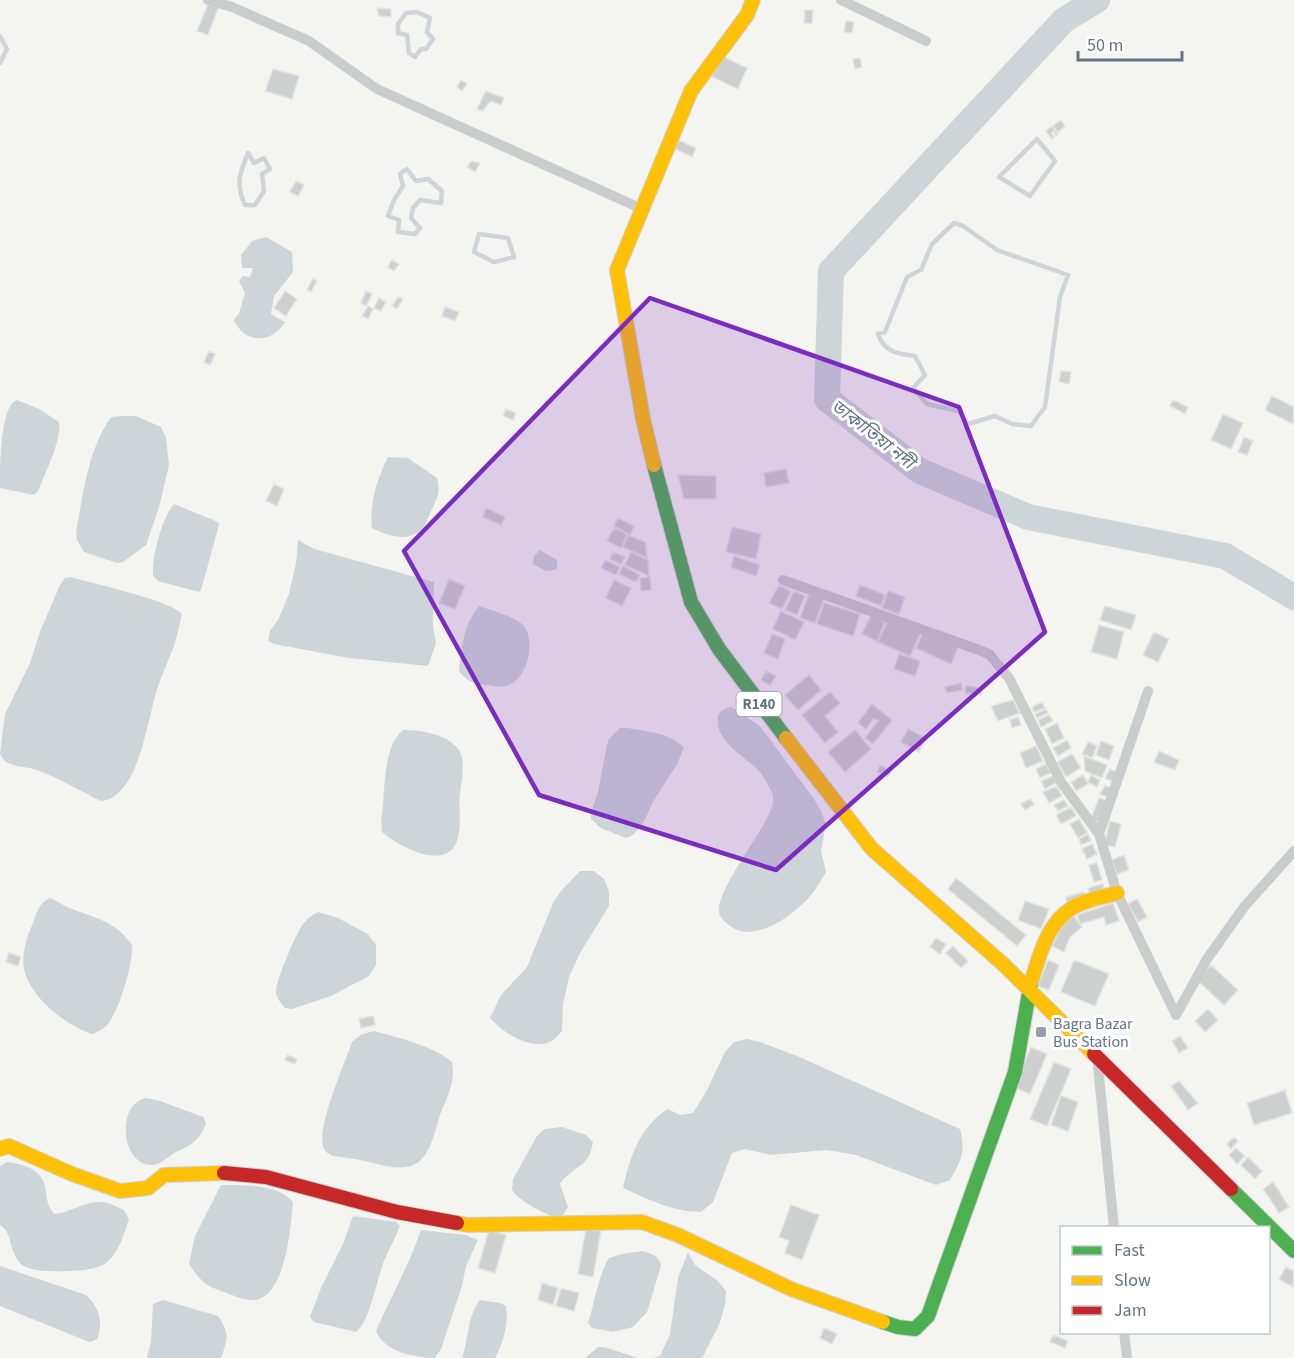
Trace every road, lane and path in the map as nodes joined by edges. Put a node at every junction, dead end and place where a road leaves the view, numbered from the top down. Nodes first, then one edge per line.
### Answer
1 (208, 0) edge
2 (753, 0) edge
3 (841, 0) edge
4 (926, 40) dead end
5 (642, 208) junction
6 (783, 580) dead end
7 (1148, 691) dead end
8 (1099, 834) junction
9 (1294, 851) edge
10 (1117, 893) junction
11 (1029, 990) junction
12 (1097, 1056) junction
13 (0, 1149) edge
14 (1114, 1226) edge
15 (1269, 1226) edge
16 (1270, 1227) edge
17 (1294, 1251) edge
18 (1124, 1334) edge
19 (1127, 1358) edge

1 - 5 street
2 - 5 main road, R140
3 - 4 street
5 - 11 main road, R140
6 - 8 street
7 - 8 street
8 - 10 street
9 - 10 street
10 - 11 main road
11 - 12 main road, R140
11 - 13 main road
12 - 14 street
12 - 15 main road, R140
16 - 17 main road, R140
18 - 19 street

